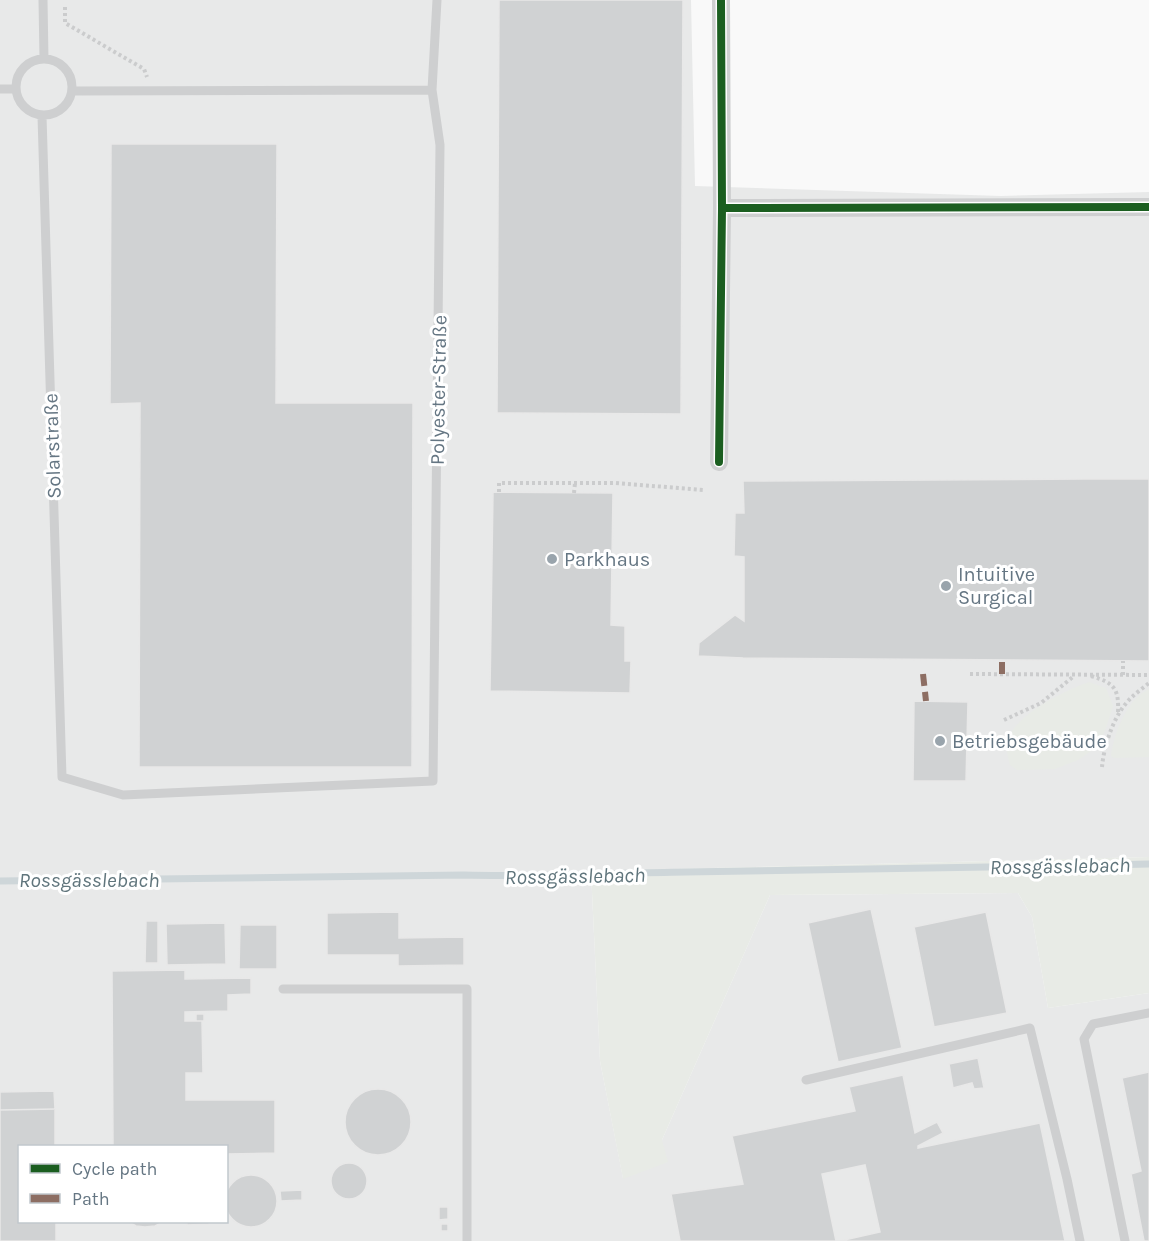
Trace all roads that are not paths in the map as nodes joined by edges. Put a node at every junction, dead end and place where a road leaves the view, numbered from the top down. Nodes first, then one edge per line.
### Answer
1 (43, 0) edge
2 (437, 0) edge
3 (721, 0) edge
4 (44, 59) junction
5 (0, 89) edge
6 (16, 89) junction
7 (432, 90) junction
8 (73, 91) junction
9 (42, 116) junction
10 (1149, 207) edge
11 (722, 208) junction
12 (719, 462) dead end
13 (62, 777) joint
14 (283, 989) dead end
15 (1149, 1013) edge
16 (806, 1080) dead end
17 (467, 1241) edge
18 (1080, 1241) edge
19 (1125, 1241) edge

1 - 4 lane
2 - 7 lane, Polyester-Straße
3 - 11 street
4 - 6 lane
4 - 8 lane
5 - 6 lane
6 - 9 lane
7 - 8 lane
7 - 13 lane, Polyester-Straße
8 - 9 lane
9 - 13 lane, Solarstraße
10 - 11 street
11 - 12 street
14 - 17 lane
15 - 19 lane
16 - 18 lane

